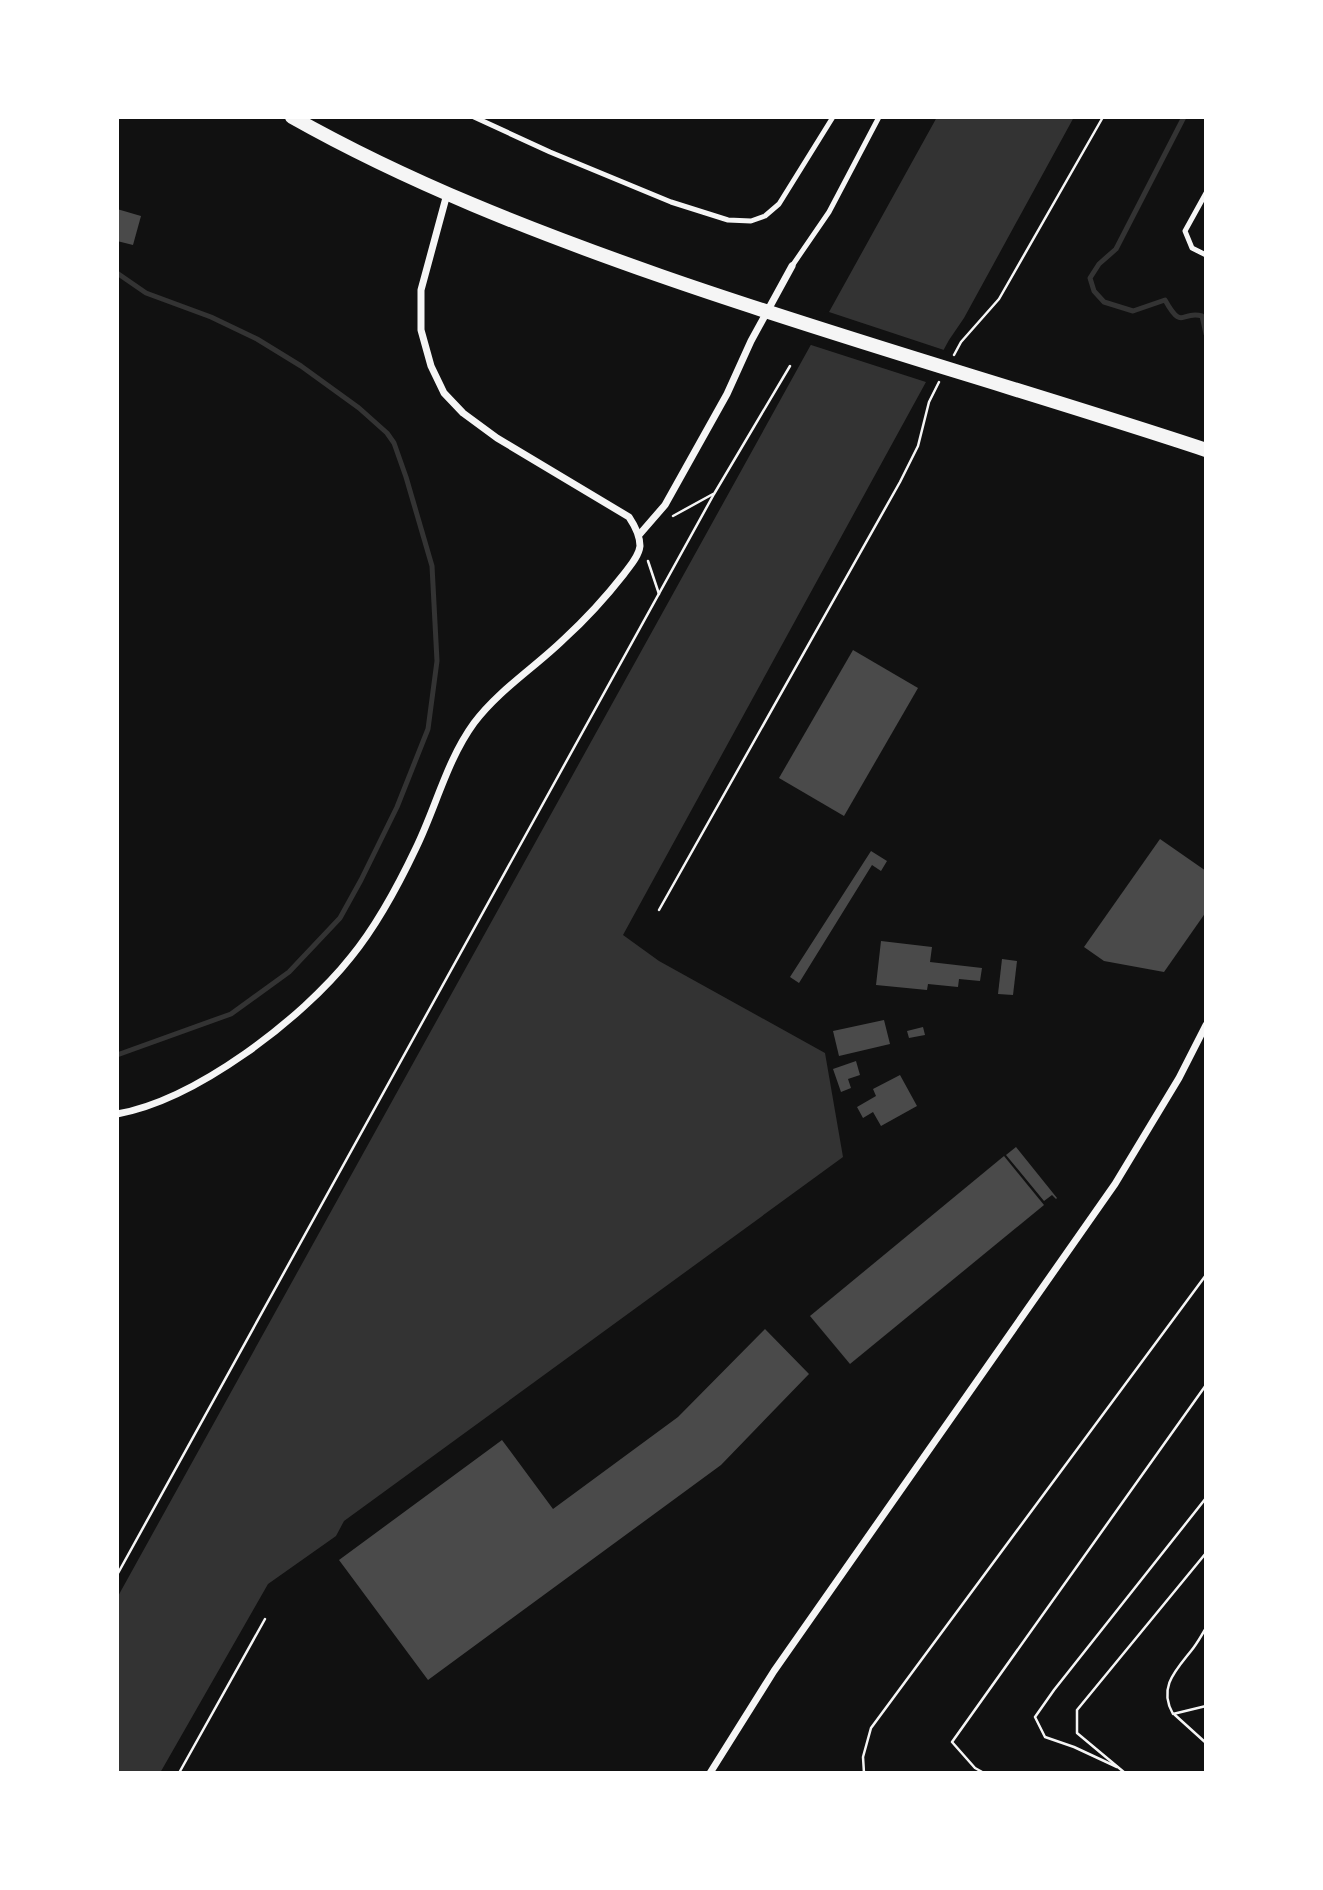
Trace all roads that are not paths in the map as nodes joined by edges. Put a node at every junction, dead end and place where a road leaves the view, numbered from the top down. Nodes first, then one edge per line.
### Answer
1 (292, 117) edge
2 (474, 117) edge
3 (833, 117) edge
4 (879, 117) edge
5 (1206, 192) edge
6 (447, 194) junction
7 (1206, 255) edge
8 (792, 266) joint
9 (1206, 450) edge
10 (639, 535) junction
11 (1206, 1025) edge
12 (117, 1114) edge
13 (710, 1773) edge

1 - 6 main road
2 - 3 lane
4 - 8 lane
5 - 7 lane
6 - 9 main road
6 - 10 street
8 - 10 street
10 - 12 street
11 - 13 street

